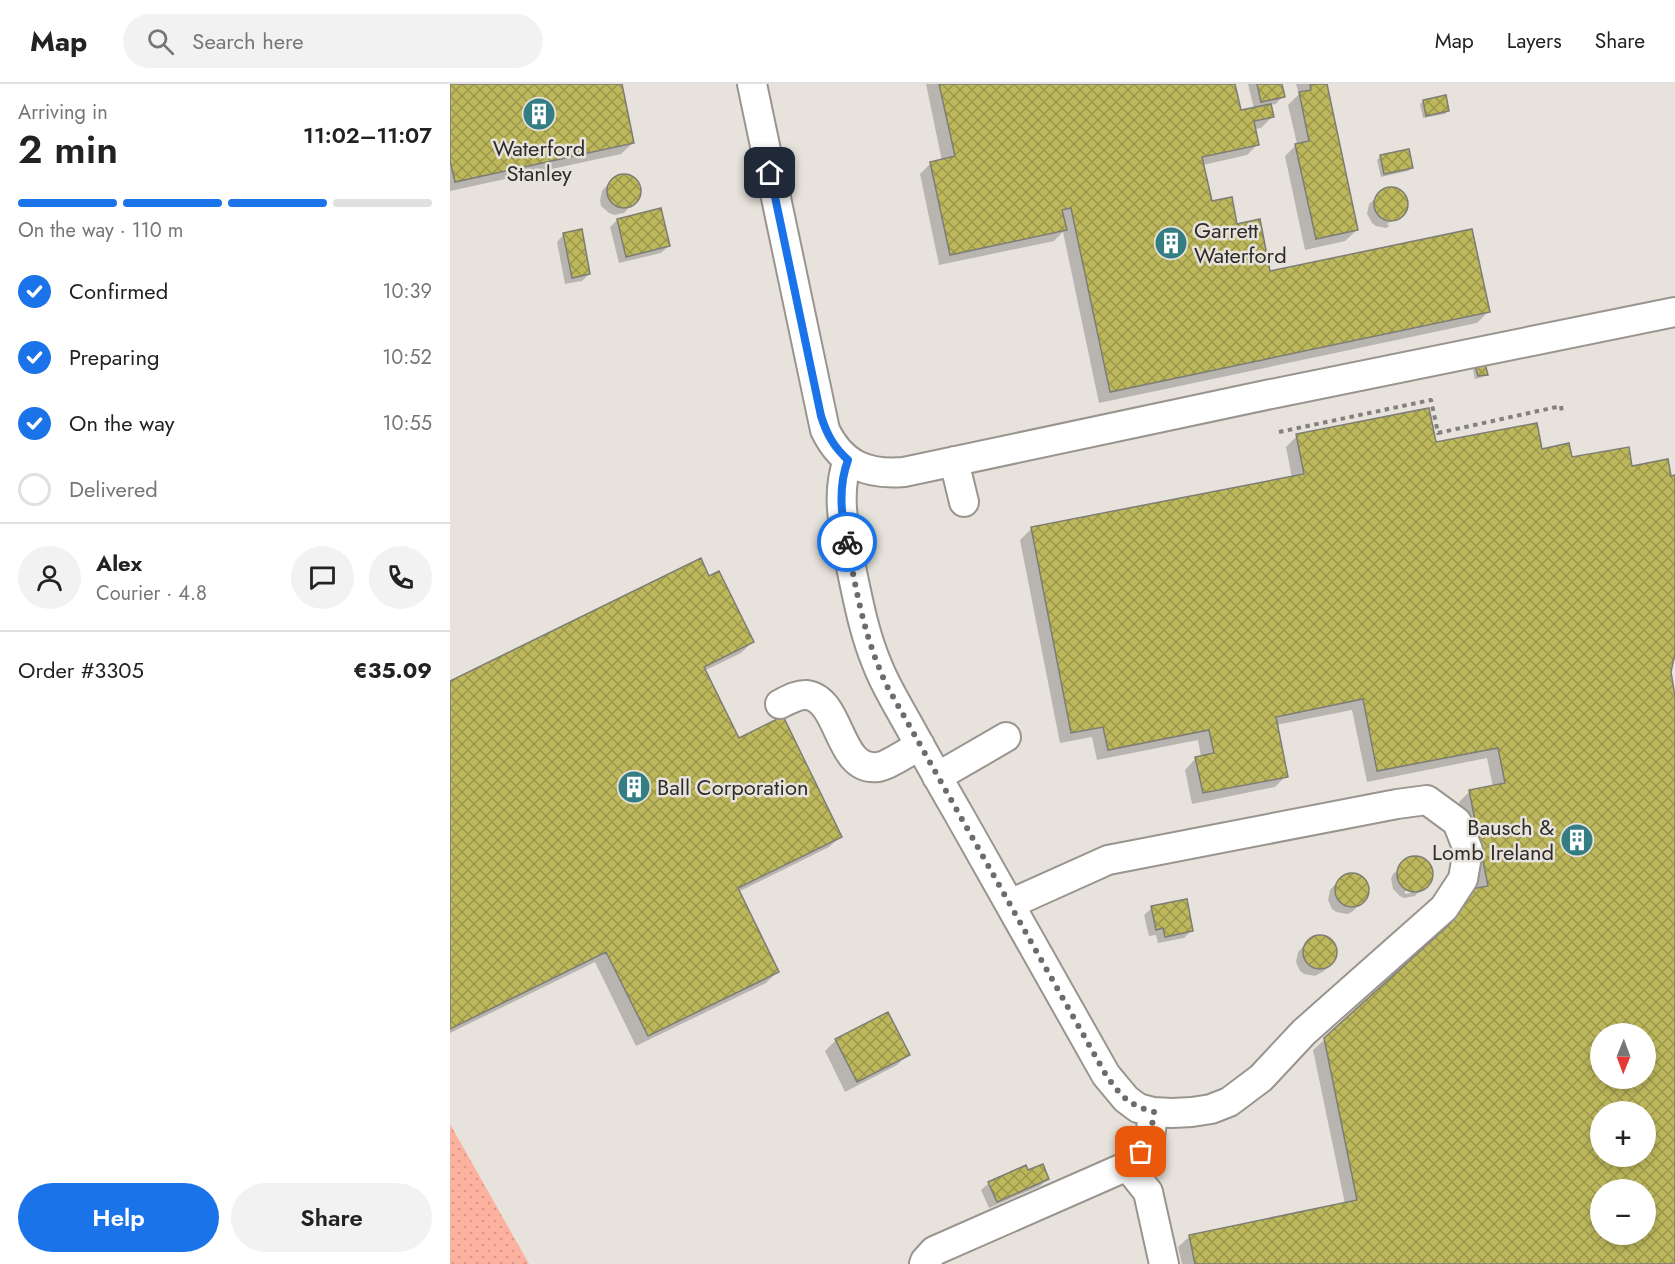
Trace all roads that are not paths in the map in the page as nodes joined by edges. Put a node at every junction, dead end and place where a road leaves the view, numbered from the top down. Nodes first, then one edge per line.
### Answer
1 (752, 84) edge
2 (1675, 312) edge
3 (848, 460) junction
4 (954, 461) junction
5 (964, 502) dead end
6 (780, 704) dead end
7 (1006, 737) dead end
8 (920, 746) junction
9 (937, 777) junction
10 (1010, 904) junction
11 (1154, 1112) junction
12 (1128, 1167) junction
13 (924, 1264) edge
14 (1164, 1264) edge

1 - 3 lane
2 - 4 lane
3 - 4 lane
3 - 8 lane
4 - 5 lane
6 - 8 lane
7 - 9 lane
8 - 9 lane
9 - 10 lane
10 - 11 lane
10 - 11 lane
11 - 12 lane
12 - 13 lane
12 - 14 lane

